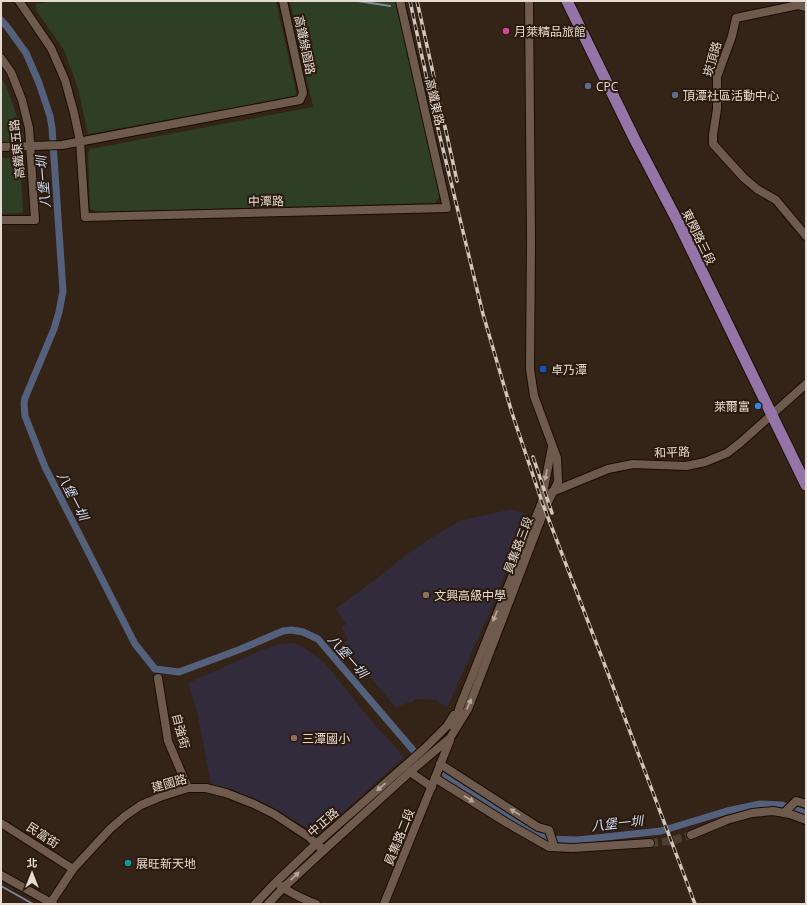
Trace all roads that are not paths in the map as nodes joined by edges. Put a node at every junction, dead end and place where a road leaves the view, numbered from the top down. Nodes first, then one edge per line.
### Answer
1 (19, 1) edge
2 (283, 1) edge
3 (400, 1) edge
4 (529, 1) edge
5 (568, 1) edge
6 (806, 7) edge
7 (1, 58) edge
8 (80, 141) junction
9 (30, 146) junction
10 (1, 147) edge
11 (447, 208) joint
12 (1, 220) edge
13 (806, 236) edge
14 (806, 384) edge
15 (771, 415) junction
16 (552, 447) junction
17 (806, 485) edge
18 (554, 490) junction
19 (543, 500) junction
20 (158, 678) dead end
21 (460, 706) junction
22 (450, 738) junction
23 (427, 752) junction
24 (440, 764) junction
25 (410, 772) junction
26 (435, 778) junction
27 (432, 787) junction
28 (188, 788) junction
29 (806, 804) edge
30 (784, 813) junction
31 (806, 820) edge
32 (1, 823) edge
33 (691, 835) tunnel mouth
34 (650, 843) tunnel mouth
35 (316, 844) junction
36 (554, 846) junction
37 (324, 850) junction
38 (73, 869) junction
39 (1, 875) edge
40 (276, 882) junction
41 (283, 888) junction
42 (51, 904) edge
43 (255, 904) edge
44 (268, 904) edge
45 (316, 904) edge
46 (384, 904) edge

1 - 8 street
2 - 8 street, 高鐵綠園路
3 - 11 street, 高鐵東路
4 - 16 street, 員集路三段
5 - 15 main road, 東閔路三段
6 - 13 street, 崁頂路
7 - 9 street, 高鐵東五路
8 - 9 street
8 - 11 street, 中潭路
9 - 10 street
9 - 12 street, 高鐵東五路
14 - 15 street, 和平路
15 - 17 main road, 東閔路三段
15 - 18 street, 和平路
16 - 18 street, 員集路三段
16 -> 19 street, 員集路三段
18 - 19 street, 和平路
22 -> 18 street, 員集路三段
19 -> 21 street, 員集路三段
20 - 28 street, 自強街
21 - 22 street
21 - 23 street
22 - 23 street
22 - 24 street
23 - 25 street, 中正路
23 -> 35 street, 中正路
24 - 26 street, 員集路二段
36 -> 24 street
25 - 27 street
25 - 37 street, 中正路
26 - 27 street, 員集路二段
26 -> 36 street
27 - 46 street, 員集路二段
28 - 35 street, 建國路
28 - 38 street, 建國路
29 - 30 street
30 - 31 street
30 - 33 street
32 - 38 street, 民富街
34 - 36 street
35 - 37 street, 建國路
35 - 40 street, 中正路
41 -> 37 street, 中正路
38 - 42 street, 建國路
39 - 42 street
40 - 41 street
40 - 43 street, 中正路
41 - 44 street, 中正路
41 - 45 street

